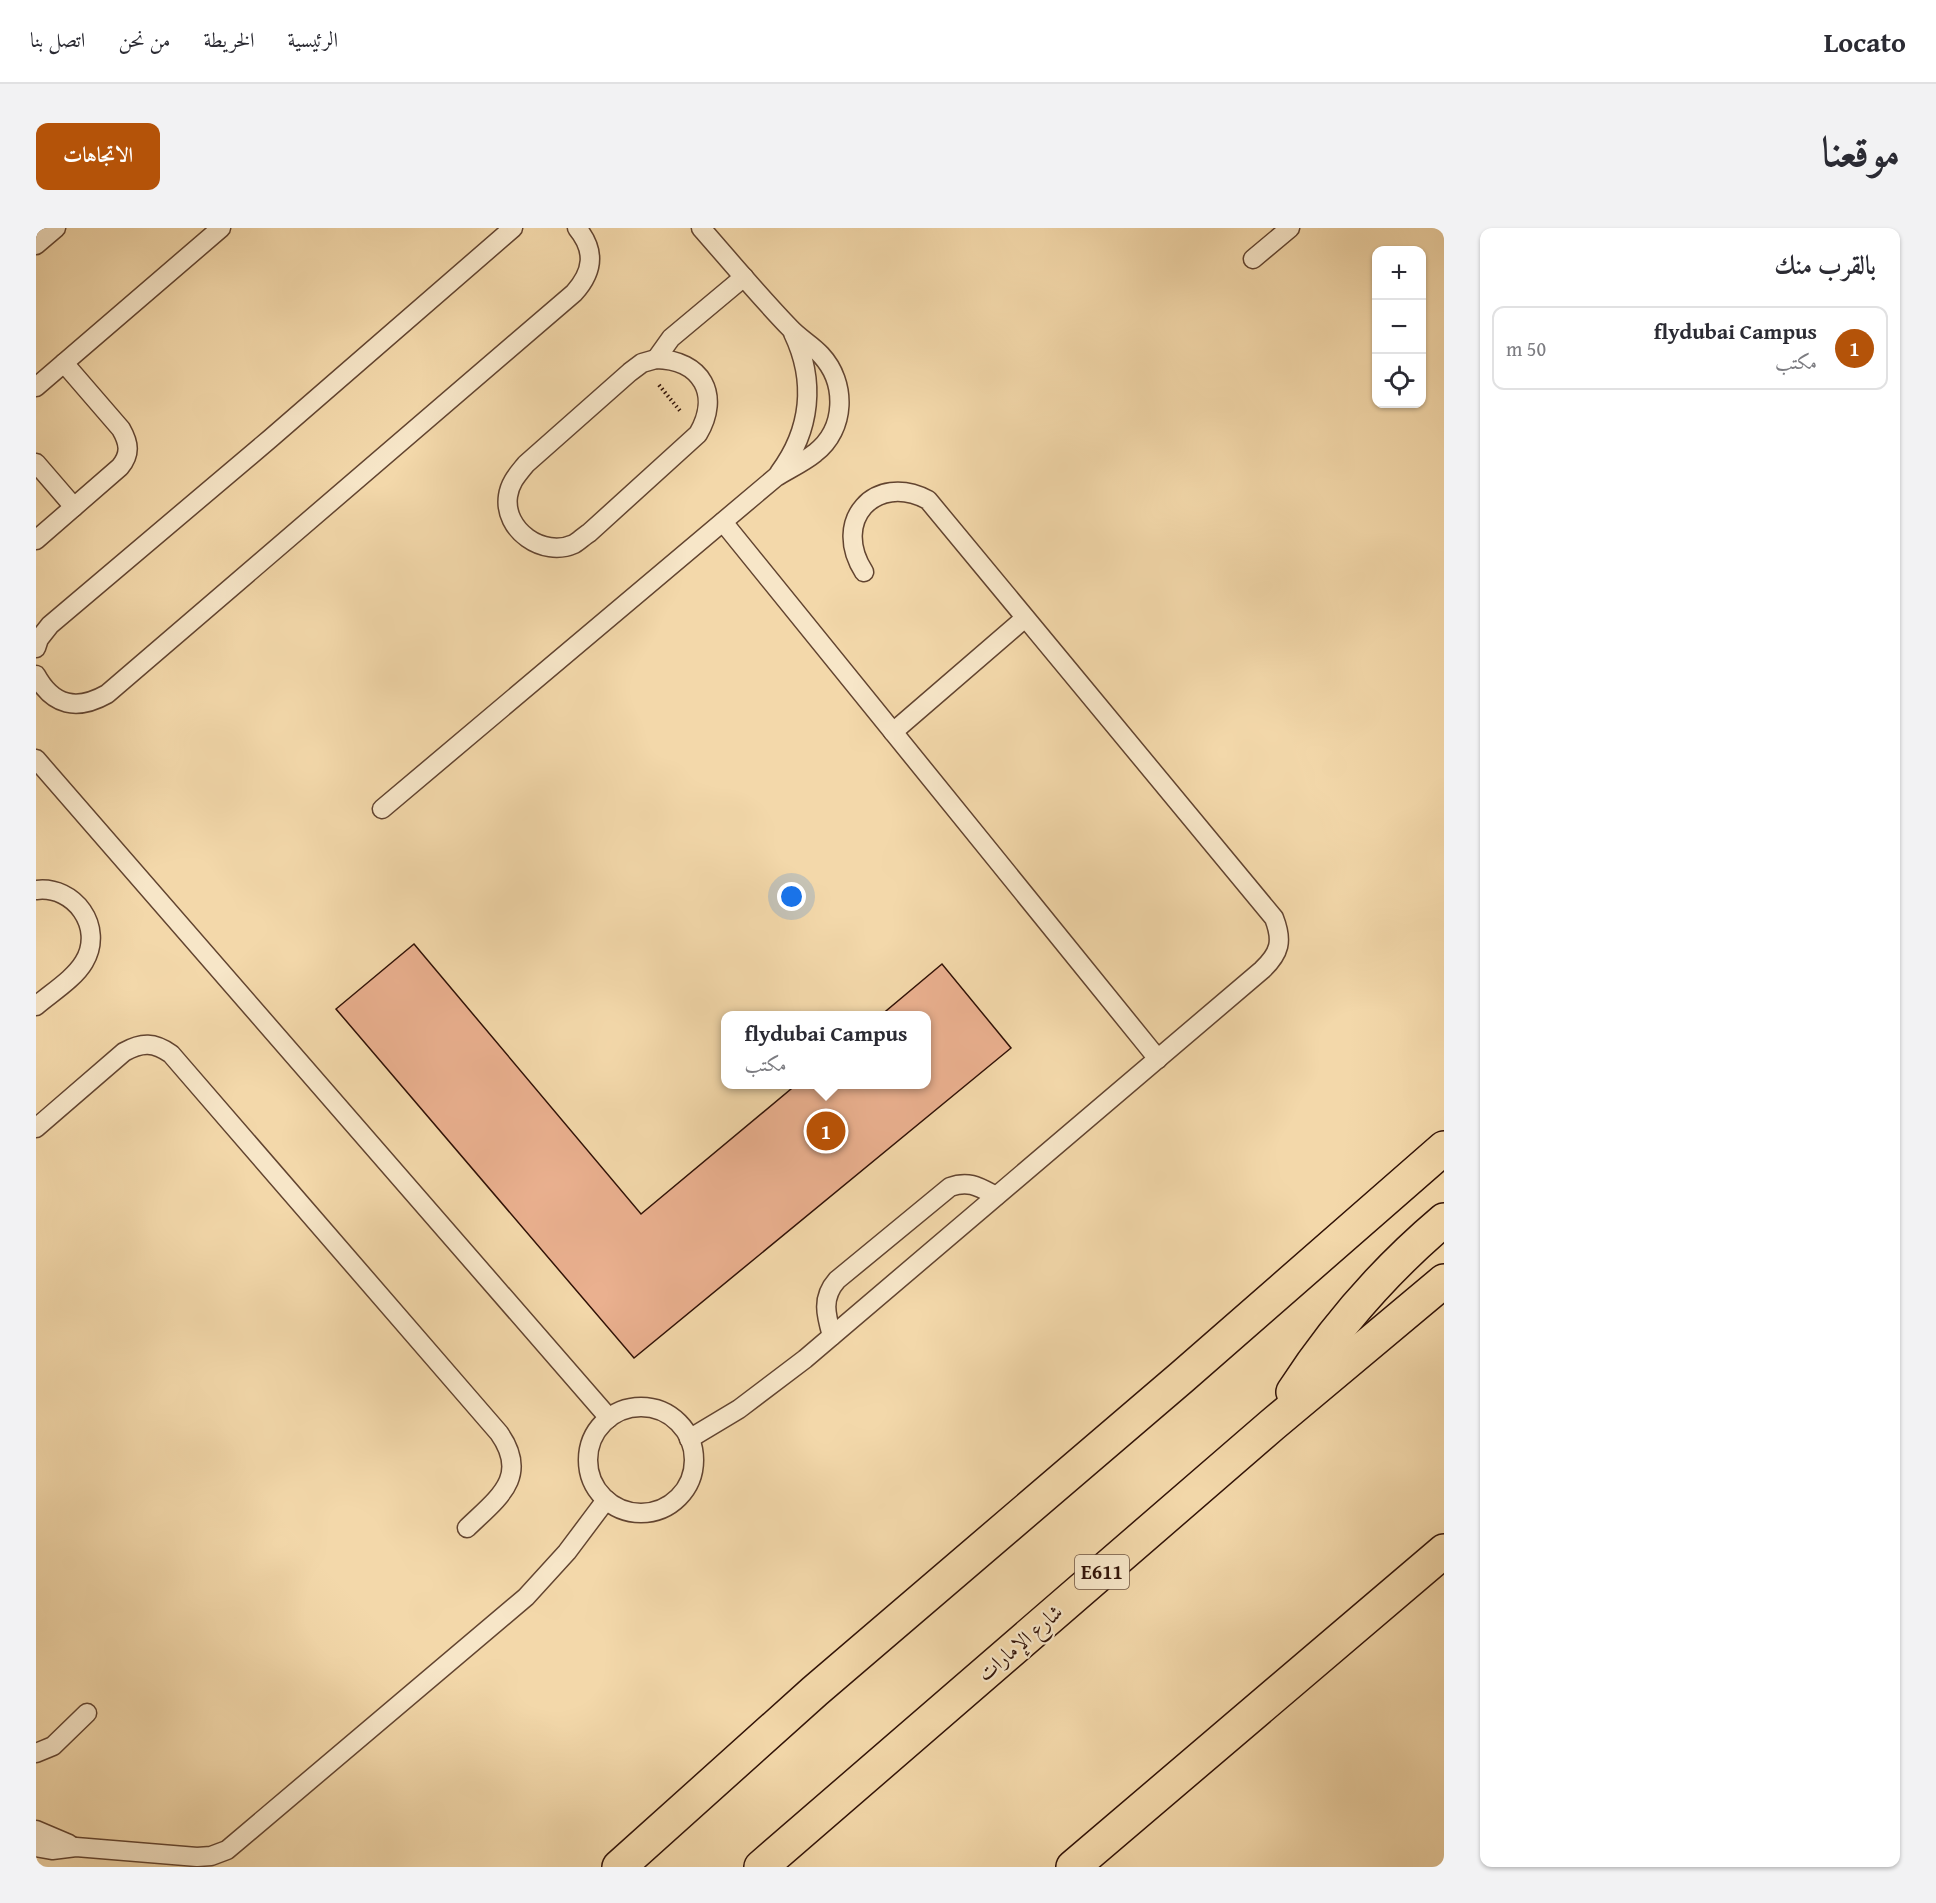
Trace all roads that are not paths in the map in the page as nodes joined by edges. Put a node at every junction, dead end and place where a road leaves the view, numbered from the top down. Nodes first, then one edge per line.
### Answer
1 (56, 228) edge
2 (221, 228) edge
3 (513, 228) edge
4 (577, 228) edge
5 (701, 228) edge
6 (1290, 228) edge
7 (36, 245) edge
8 (1253, 260) dead end
9 (744, 277) junction
10 (790, 329) junction
11 (649, 361) junction
12 (64, 363) junction
13 (36, 387) edge
14 (36, 463) edge
15 (776, 477) junction
16 (74, 507) junction
17 (723, 522) junction
18 (36, 540) edge
19 (864, 572) dead end
20 (1025, 618) junction
21 (36, 648) edge
22 (36, 675) edge
23 (893, 732) junction
24 (36, 759) edge
25 (382, 809) dead end
26 (36, 890) edge
27 (36, 1006) edge
28 (1158, 1059) junction
29 (36, 1128) edge
30 (1444, 1148) edge
31 (996, 1196) junction
32 (1444, 1220) edge
33 (1444, 1281) edge
34 (832, 1336) junction
35 (609, 1418) junction
36 (1272, 1425) junction
37 (689, 1439) junction
38 (606, 1500) junction
39 (467, 1528) dead end
40 (1444, 1551) edge
41 (87, 1713) dead end
42 (36, 1753) edge
43 (36, 1830) edge
44 (36, 1846) edge
45 (76, 1847) junction
46 (619, 1867) edge
47 (761, 1867) edge
48 (1073, 1867) edge

1 - 7 lane
2 - 12 lane
3 - 21 lane
4 - 22 lane
5 - 9 lane
6 - 8 lane
9 - 10 lane
9 - 11 lane
10 - 15 lane
10 - 15 lane
11 - 11 lane
12 - 13 lane
12 - 16 lane
14 - 16 lane
15 - 17 lane
16 - 18 lane
17 - 23 lane
17 - 25 lane
19 - 20 lane
20 - 23 lane
20 - 28 lane
23 - 28 lane
24 - 35 lane
26 - 27 lane
28 - 31 lane
29 - 39 lane
30 - 46 highway
31 - 34 lane
31 - 34 lane
32 - 36 highway
33 - 36 highway, شارع الإمارات / E611
34 - 37 lane
35 - 37 lane
35 - 38 lane
36 - 47 highway, شارع الإمارات / E611
37 - 38 lane
38 - 45 lane
40 - 48 highway
41 - 42 lane
43 - 45 lane
44 - 45 lane

